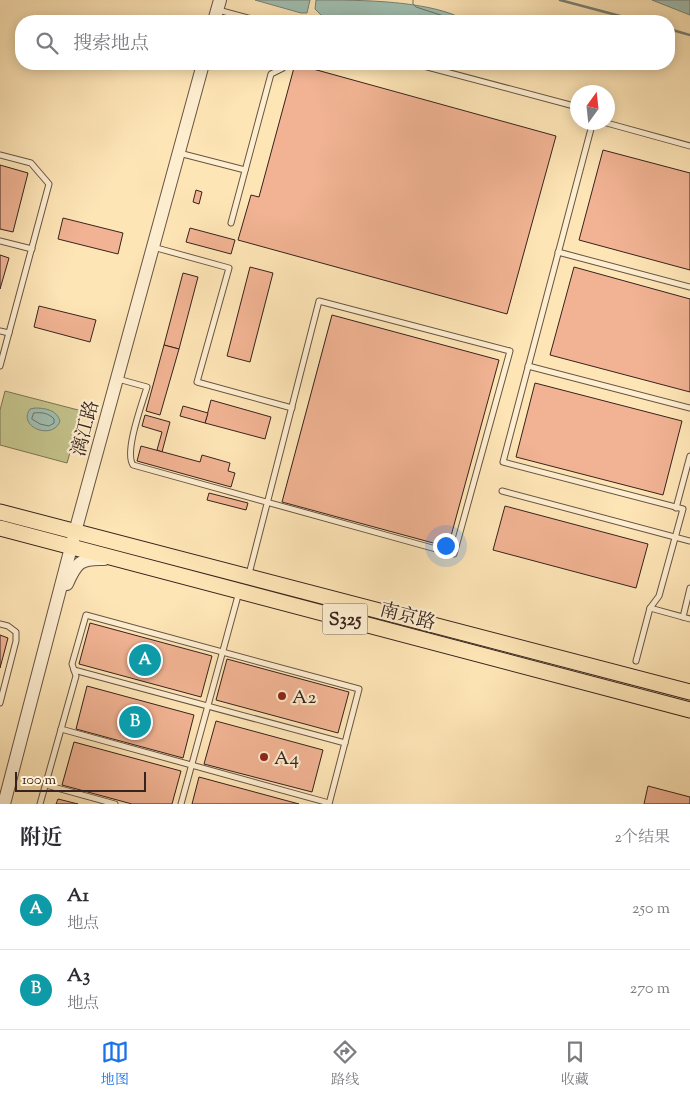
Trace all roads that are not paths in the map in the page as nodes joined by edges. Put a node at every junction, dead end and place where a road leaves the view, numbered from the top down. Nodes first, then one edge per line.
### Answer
1 (217, 10) edge
2 (236, 15) edge
3 (201, 70) edge
4 (279, 70) edge
5 (439, 70) edge
6 (570, 105) edge
7 (615, 125) edge
8 (591, 130) edge
9 (690, 146) edge
10 (178, 152) junction
11 (0, 155) edge
12 (245, 170) junction
13 (231, 223) dead end
14 (0, 240) edge
15 (153, 247) junction
16 (32, 249) junction
17 (558, 252) junction
18 (690, 287) edge
19 (0, 331) edge
20 (9, 333) junction
21 (0, 366) edge
22 (528, 366) junction
23 (117, 379) junction
24 (292, 408) junction
25 (690, 408) edge
26 (690, 456) edge
27 (502, 491) dead end
28 (268, 503) junction
29 (676, 508) junction
30 (683, 510) junction
31 (690, 511) edge
32 (0, 512) edge
33 (0, 528) edge
34 (75, 532) junction
35 (676, 537) junction
36 (690, 541) edge
37 (71, 547) junction
38 (121, 561) junction
39 (249, 577) junction
40 (690, 588) edge
41 (240, 592) junction
42 (650, 608) junction
43 (683, 617) junction
44 (690, 619) edge
45 (0, 624) edge
46 (49, 631) junction
47 (223, 652) junction
48 (636, 661) dead end
49 (74, 670) junction
50 (690, 692) edge
51 (0, 703) edge
52 (208, 706) junction
53 (690, 710) edge
54 (61, 729) junction
55 (345, 743) junction
56 (191, 765) junction
57 (46, 785) junction
58 (4, 804) edge
59 (40, 804) edge
60 (115, 804) edge
61 (180, 804) edge
62 (329, 804) edge

1 - 2 lane
3 - 10 street, 漓江路
4 - 12 lane
5 - 6 lane
7 - 9 lane
8 - 17 lane
10 - 12 lane
10 - 15 street, 漓江路
11 - 16 lane
12 - 13 lane
14 - 16 lane
15 - 23 street, 漓江路
15 - 24 lane
16 - 20 lane
17 - 18 lane
17 - 22 lane
19 - 20 lane
20 - 21 lane
22 - 25 lane
22 - 29 lane
23 - 28 lane
23 - 34 street, 漓江路
24 - 28 lane
24 - 28 lane
26 - 29 lane
27 - 35 lane
28 - 39 lane
29 - 30 lane
30 - 31 lane
30 - 35 lane
32 - 34 main road, 南京路 / S325
33 - 37 main road, 南京路 / S325
34 - 37 street, 漓江路
34 - 39 main road, 南京路 / S325
35 - 36 lane
35 - 42 lane
37 - 38 main road, 南京路 / S325
37 - 46 street, 漓江路
38 - 41 main road, 南京路 / S325
38 - 46 street
39 - 50 main road, 南京路 / S325
40 - 43 lane
41 - 47 lane
41 - 53 main road, 南京路 / S325
42 - 43 lane
42 - 48 lane
43 - 44 lane
45 - 51 lane
46 - 58 street, 漓江路
47 - 49 lane
47 - 52 lane
47 - 55 lane
49 - 52 lane
49 - 54 lane
52 - 55 lane
52 - 56 lane
54 - 56 lane
54 - 57 lane
55 - 62 lane
56 - 61 lane
56 - 62 lane
57 - 59 lane
57 - 60 lane

